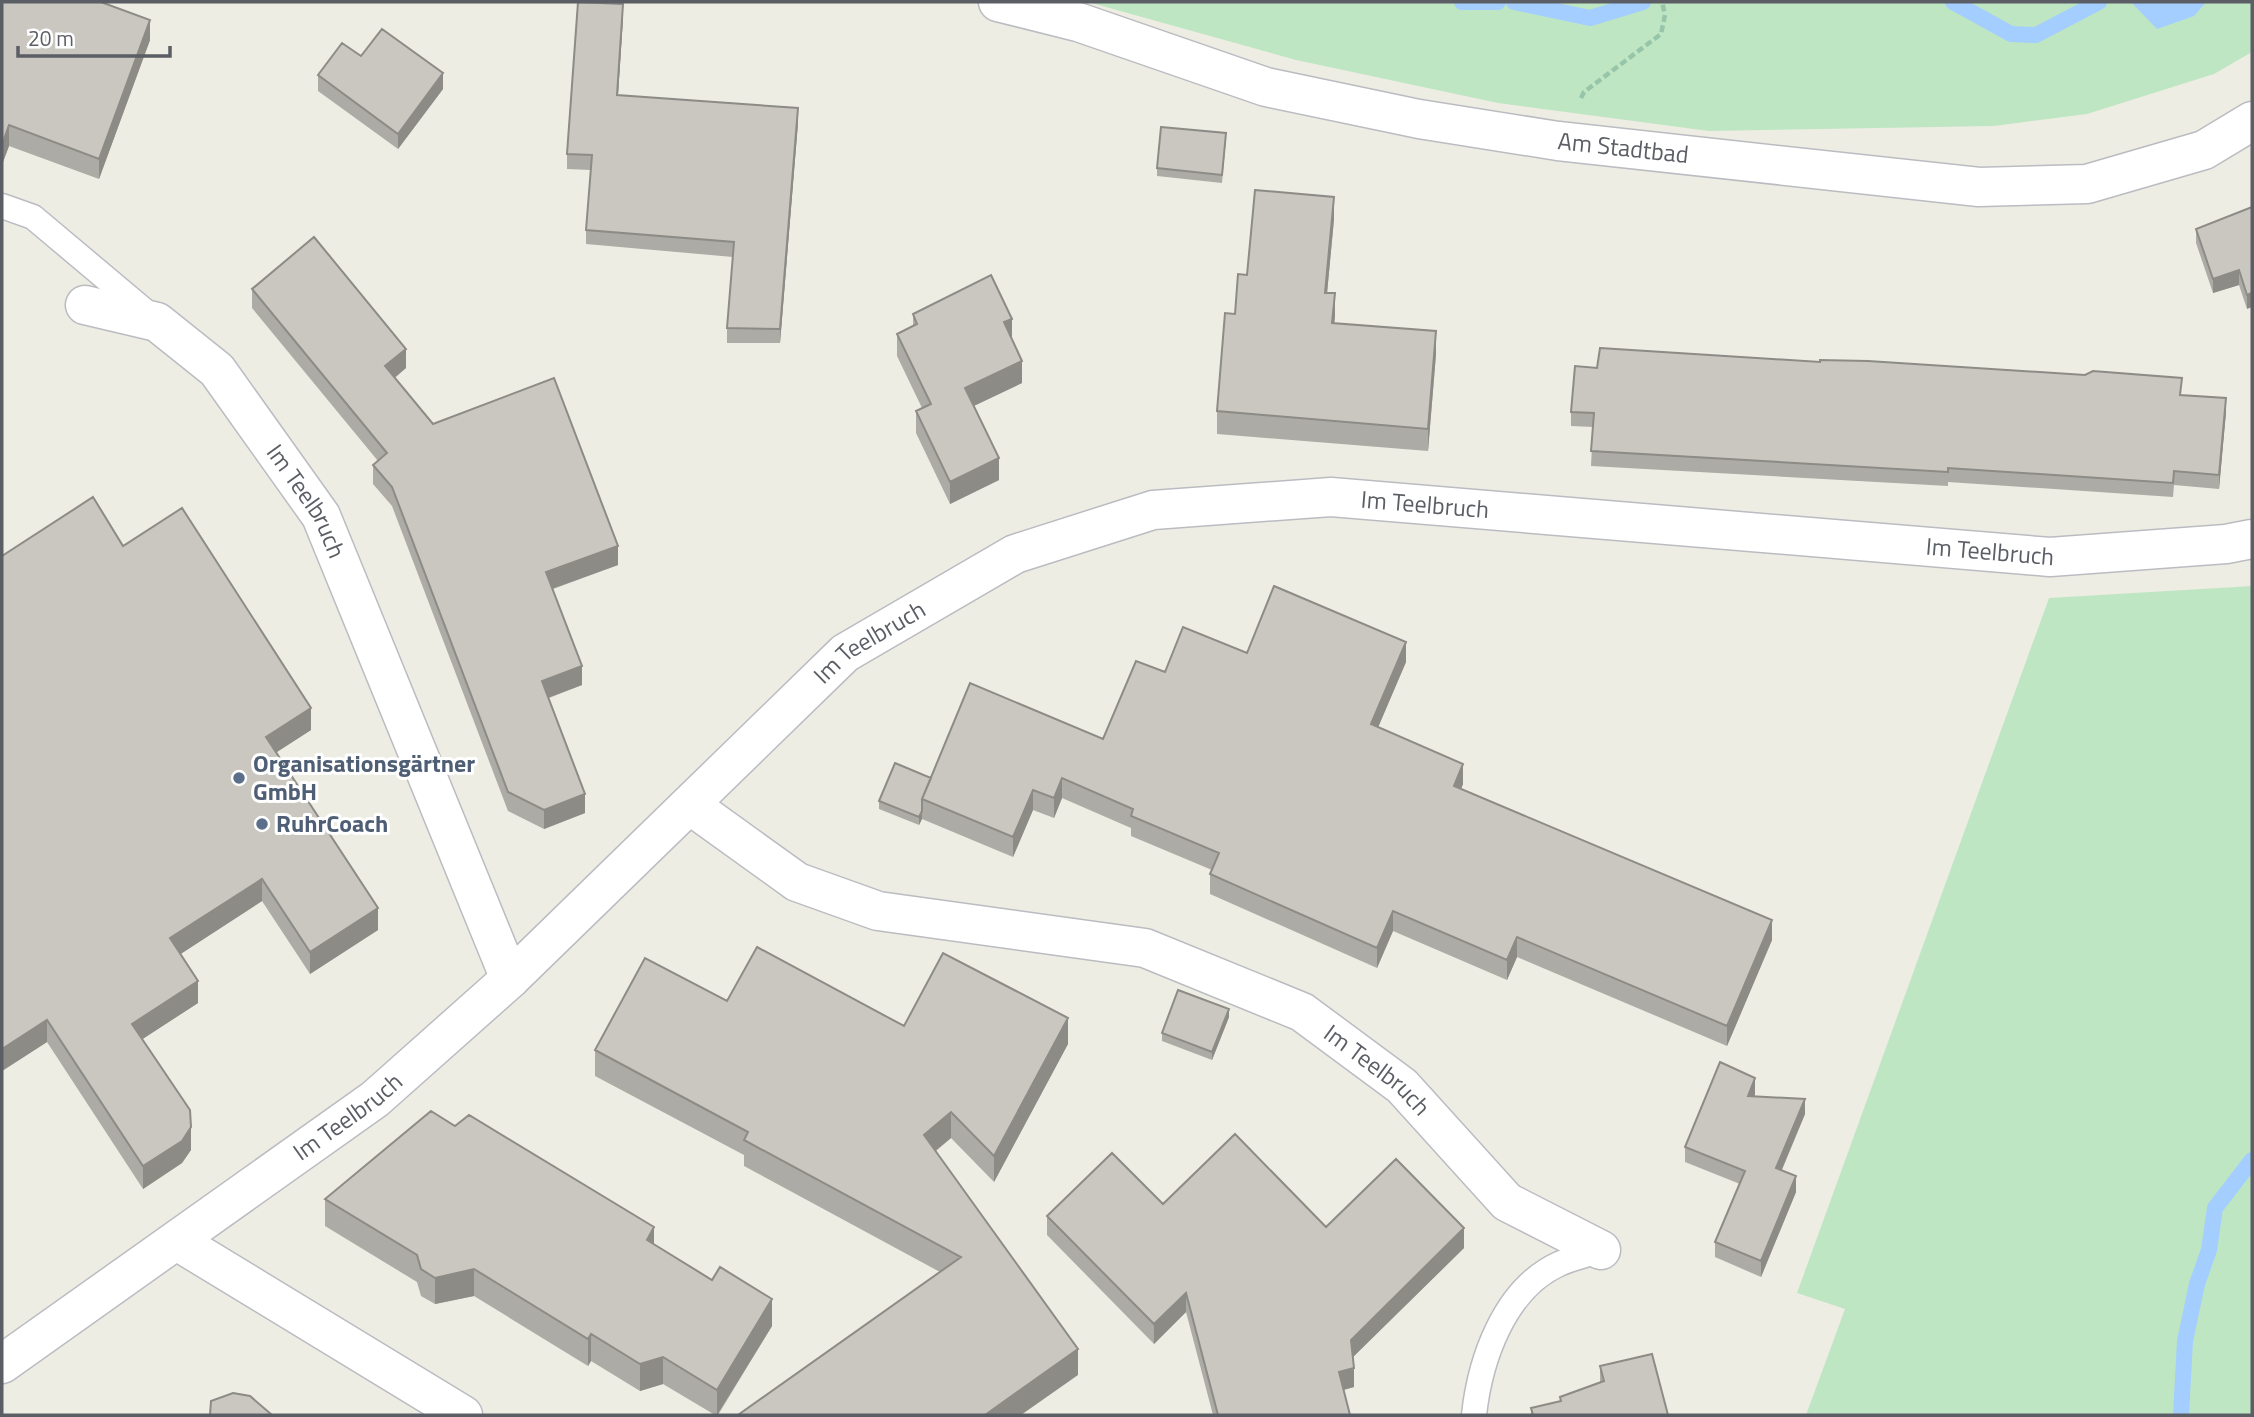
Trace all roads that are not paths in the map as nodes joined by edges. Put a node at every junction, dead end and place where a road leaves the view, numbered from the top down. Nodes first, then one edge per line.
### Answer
1 (998, 2) edge
2 (2252, 121) edge
3 (2, 206) edge
4 (85, 305) dead end
5 (158, 322) junction
6 (2252, 539) edge
7 (690, 805) junction
8 (510, 979) junction
9 (177, 1241) junction
10 (1601, 1250) joint
11 (2, 1364) edge
12 (463, 1415) edge
13 (1474, 1415) edge

1 - 2 street, Am Stadtbad
3 - 5 lane
4 - 5 street, Im Teelbruch
5 - 8 street, Im Teelbruch
6 - 7 street, Im Teelbruch
7 - 8 street, Im Teelbruch
7 - 10 street, Im Teelbruch
8 - 9 street, Im Teelbruch
9 - 11 street, Im Teelbruch
9 - 12 street
10 - 13 lane

